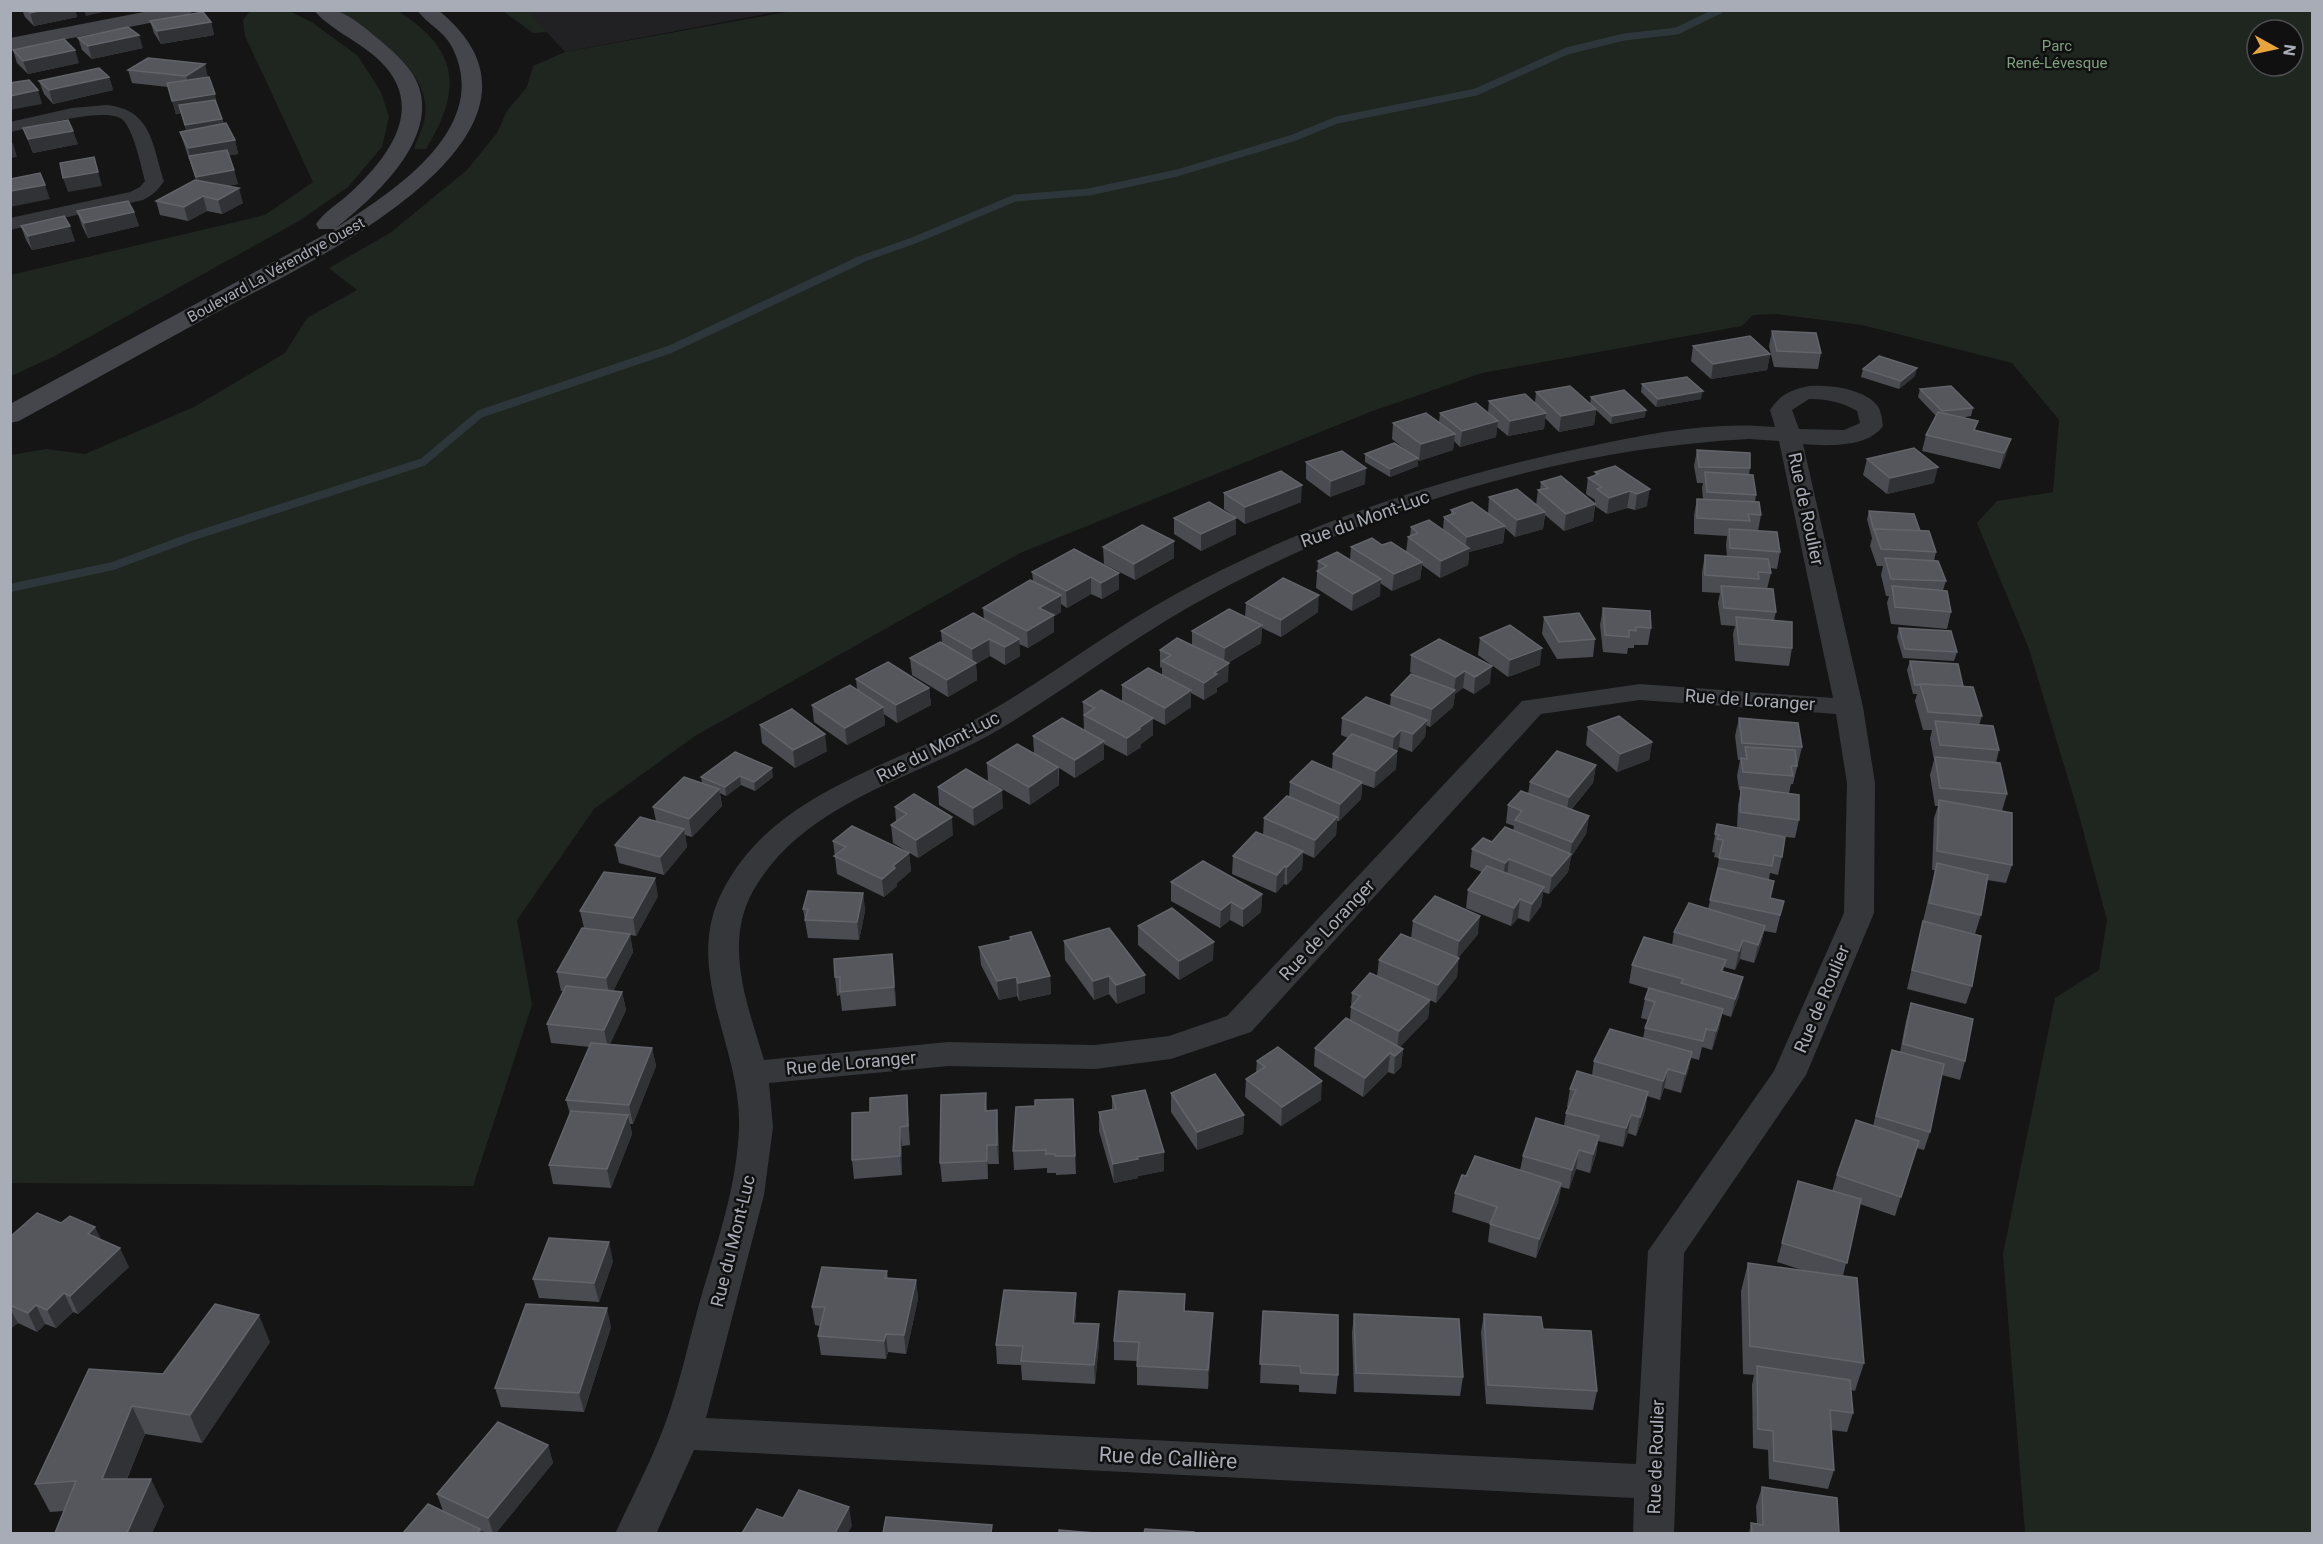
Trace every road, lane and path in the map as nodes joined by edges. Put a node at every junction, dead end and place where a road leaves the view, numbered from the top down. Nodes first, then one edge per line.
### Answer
1 (186, 10) edge
2 (323, 10) edge
3 (426, 10) edge
4 (10, 44) edge
5 (10, 127) edge
6 (10, 224) edge
7 (13, 413) edge
8 (1789, 434) joint
9 (1849, 708) junction
10 (752, 1073) junction
11 (681, 1433) junction
12 (1654, 1482) junction
13 (635, 1533) edge
14 (1653, 1533) edge

1 - 4 main road
2 - 7 main road
3 - 7 main road, Boulevard La Vérendrye Ouest
5 - 6 street
8 - 9 street, Rue de Roulier
8 - 10 street, Rue du Mont-Luc
9 - 10 street, Rue de Loranger
9 - 12 street, Rue de Roulier
10 - 11 street, Rue du Mont-Luc
11 - 12 street, Rue de Callière
11 - 13 street, Rue du Mont-Luc
12 - 14 street, Rue de Roulier

